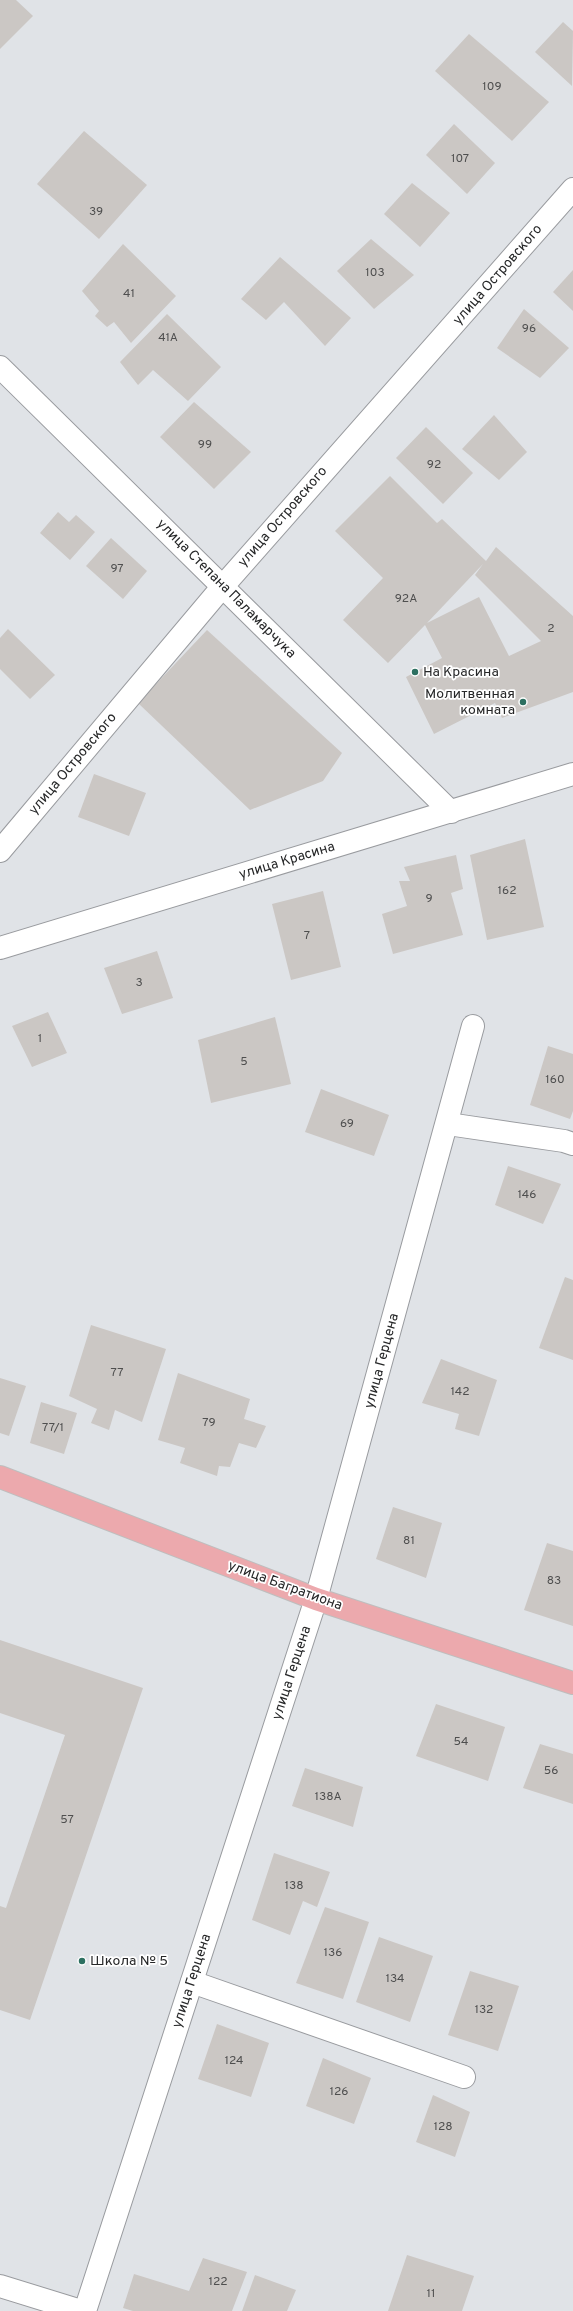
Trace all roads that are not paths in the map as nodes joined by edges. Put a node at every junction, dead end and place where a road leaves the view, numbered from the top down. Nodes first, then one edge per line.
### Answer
1 (573, 189) edge
2 (0, 367) edge
3 (223, 586) junction
4 (573, 774) edge
5 (451, 812) junction
6 (0, 851) edge
7 (0, 948) edge
8 (473, 1026) dead end
9 (448, 1124) junction
10 (573, 1144) edge
11 (0, 1477) edge
12 (316, 1598) junction
13 (573, 1683) edge
14 (192, 1982) junction
15 (464, 2077) dead end
16 (0, 2286) edge
17 (81, 2311) edge
18 (85, 2311) edge

1 - 3 street, улица Островского
2 - 3 street, улица Степана Паламарчука
3 - 5 street, улица Степана Паламарчука
3 - 6 street, улица Островского
4 - 5 street, улица Красина
5 - 7 street, улица Красина
8 - 9 street, улица Герцена
9 - 10 street
9 - 12 street, улица Герцена
11 - 12 main road, улица Багратиона
12 - 13 main road, улица Багратиона
12 - 14 street, улица Герцена
14 - 15 street
14 - 18 street, улица Герцена
16 - 17 street

